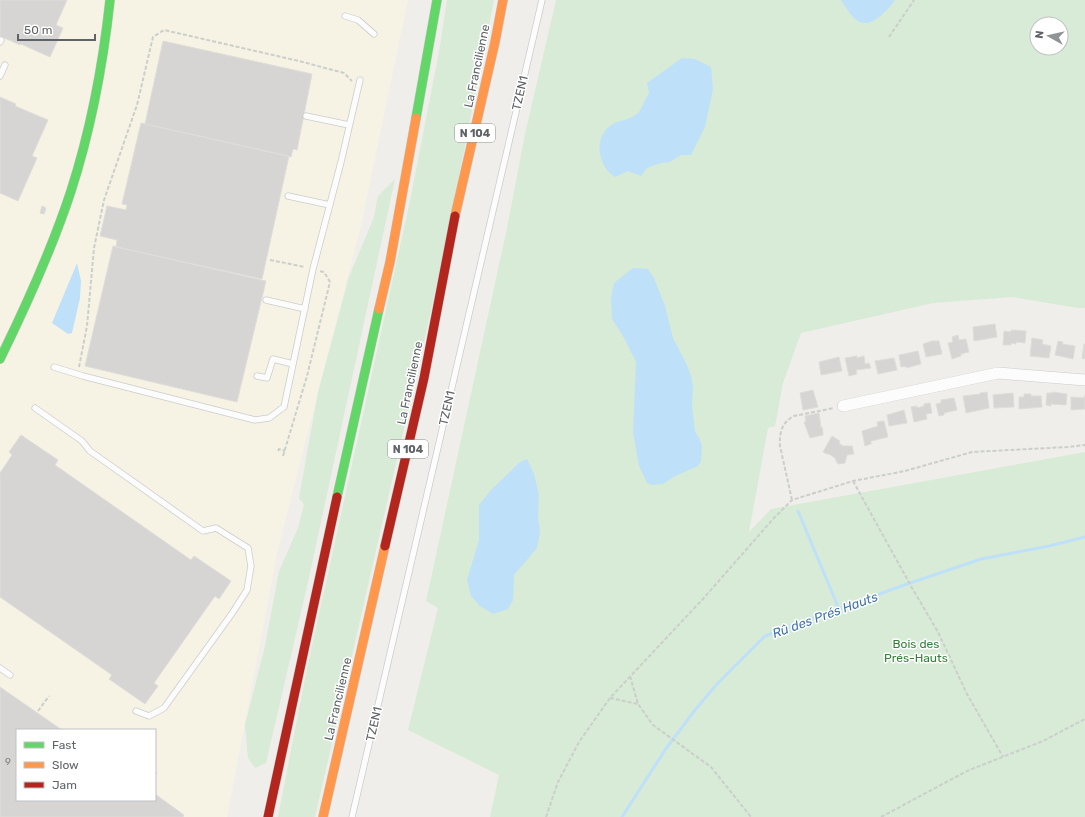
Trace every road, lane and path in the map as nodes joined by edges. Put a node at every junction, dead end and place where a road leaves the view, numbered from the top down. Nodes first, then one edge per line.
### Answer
1 (110, 0) edge
2 (437, 0) edge
3 (503, 0) edge
4 (512, 0) edge
5 (542, 0) edge
6 (914, 0) edge
7 (345, 16) dead end
8 (374, 34) dead end
9 (889, 37) dead end
10 (495, 42) junction
11 (5, 65) dead end
12 (0, 76) edge
13 (360, 80) dead end
14 (358, 87) junction
15 (306, 116) dead end
16 (350, 125) junction
17 (288, 196) dead end
18 (330, 205) junction
19 (266, 300) dead end
20 (304, 309) junction
21 (0, 359) edge
22 (293, 364) junction
23 (54, 367) dead end
24 (77, 375) junction
25 (257, 376) dead end
26 (307, 376) dead end
27 (1085, 380) edge
28 (843, 406) joint
29 (35, 408) dead end
30 (1085, 445) edge
31 (278, 451) dead end
32 (285, 451) junction
33 (283, 456) dead end
34 (853, 481) junction
35 (792, 500) junction
36 (0, 668) edge
37 (10, 675) dead end
38 (630, 676) junction
39 (49, 696) dead end
40 (610, 698) junction
41 (638, 704) junction
42 (38, 711) dead end
43 (136, 711) dead end
44 (1085, 719) edge
45 (1003, 757) junction
46 (268, 817) edge
47 (324, 817) edge
48 (352, 817) edge
49 (546, 817) edge
50 (751, 817) edge
51 (881, 817) edge

1 - 21 main road
2 - 46 main road
3 - 10 main road, La Francilienne / N 104
4 - 10 main road
5 - 48 lane, TZEN1
6 - 9 path
7 - 8 lane
10 - 47 main road, La Francilienne / N 104
11 - 12 lane
13 - 14 lane
14 - 16 lane
14 - 24 path
15 - 16 lane
16 - 18 lane
17 - 18 lane
18 - 20 lane
19 - 20 lane
20 - 22 lane
22 - 24 lane
22 - 25 lane
23 - 24 lane
26 - 32 path
27 - 28 street
28 - 35 path
29 - 43 lane
30 - 34 path
31 - 32 path
32 - 33 path
34 - 35 path
34 - 45 path
35 - 38 path
36 - 37 lane
38 - 40 path
38 - 41 path
39 - 42 path
40 - 41 path
40 - 49 path
41 - 50 path
44 - 45 path
45 - 51 path

